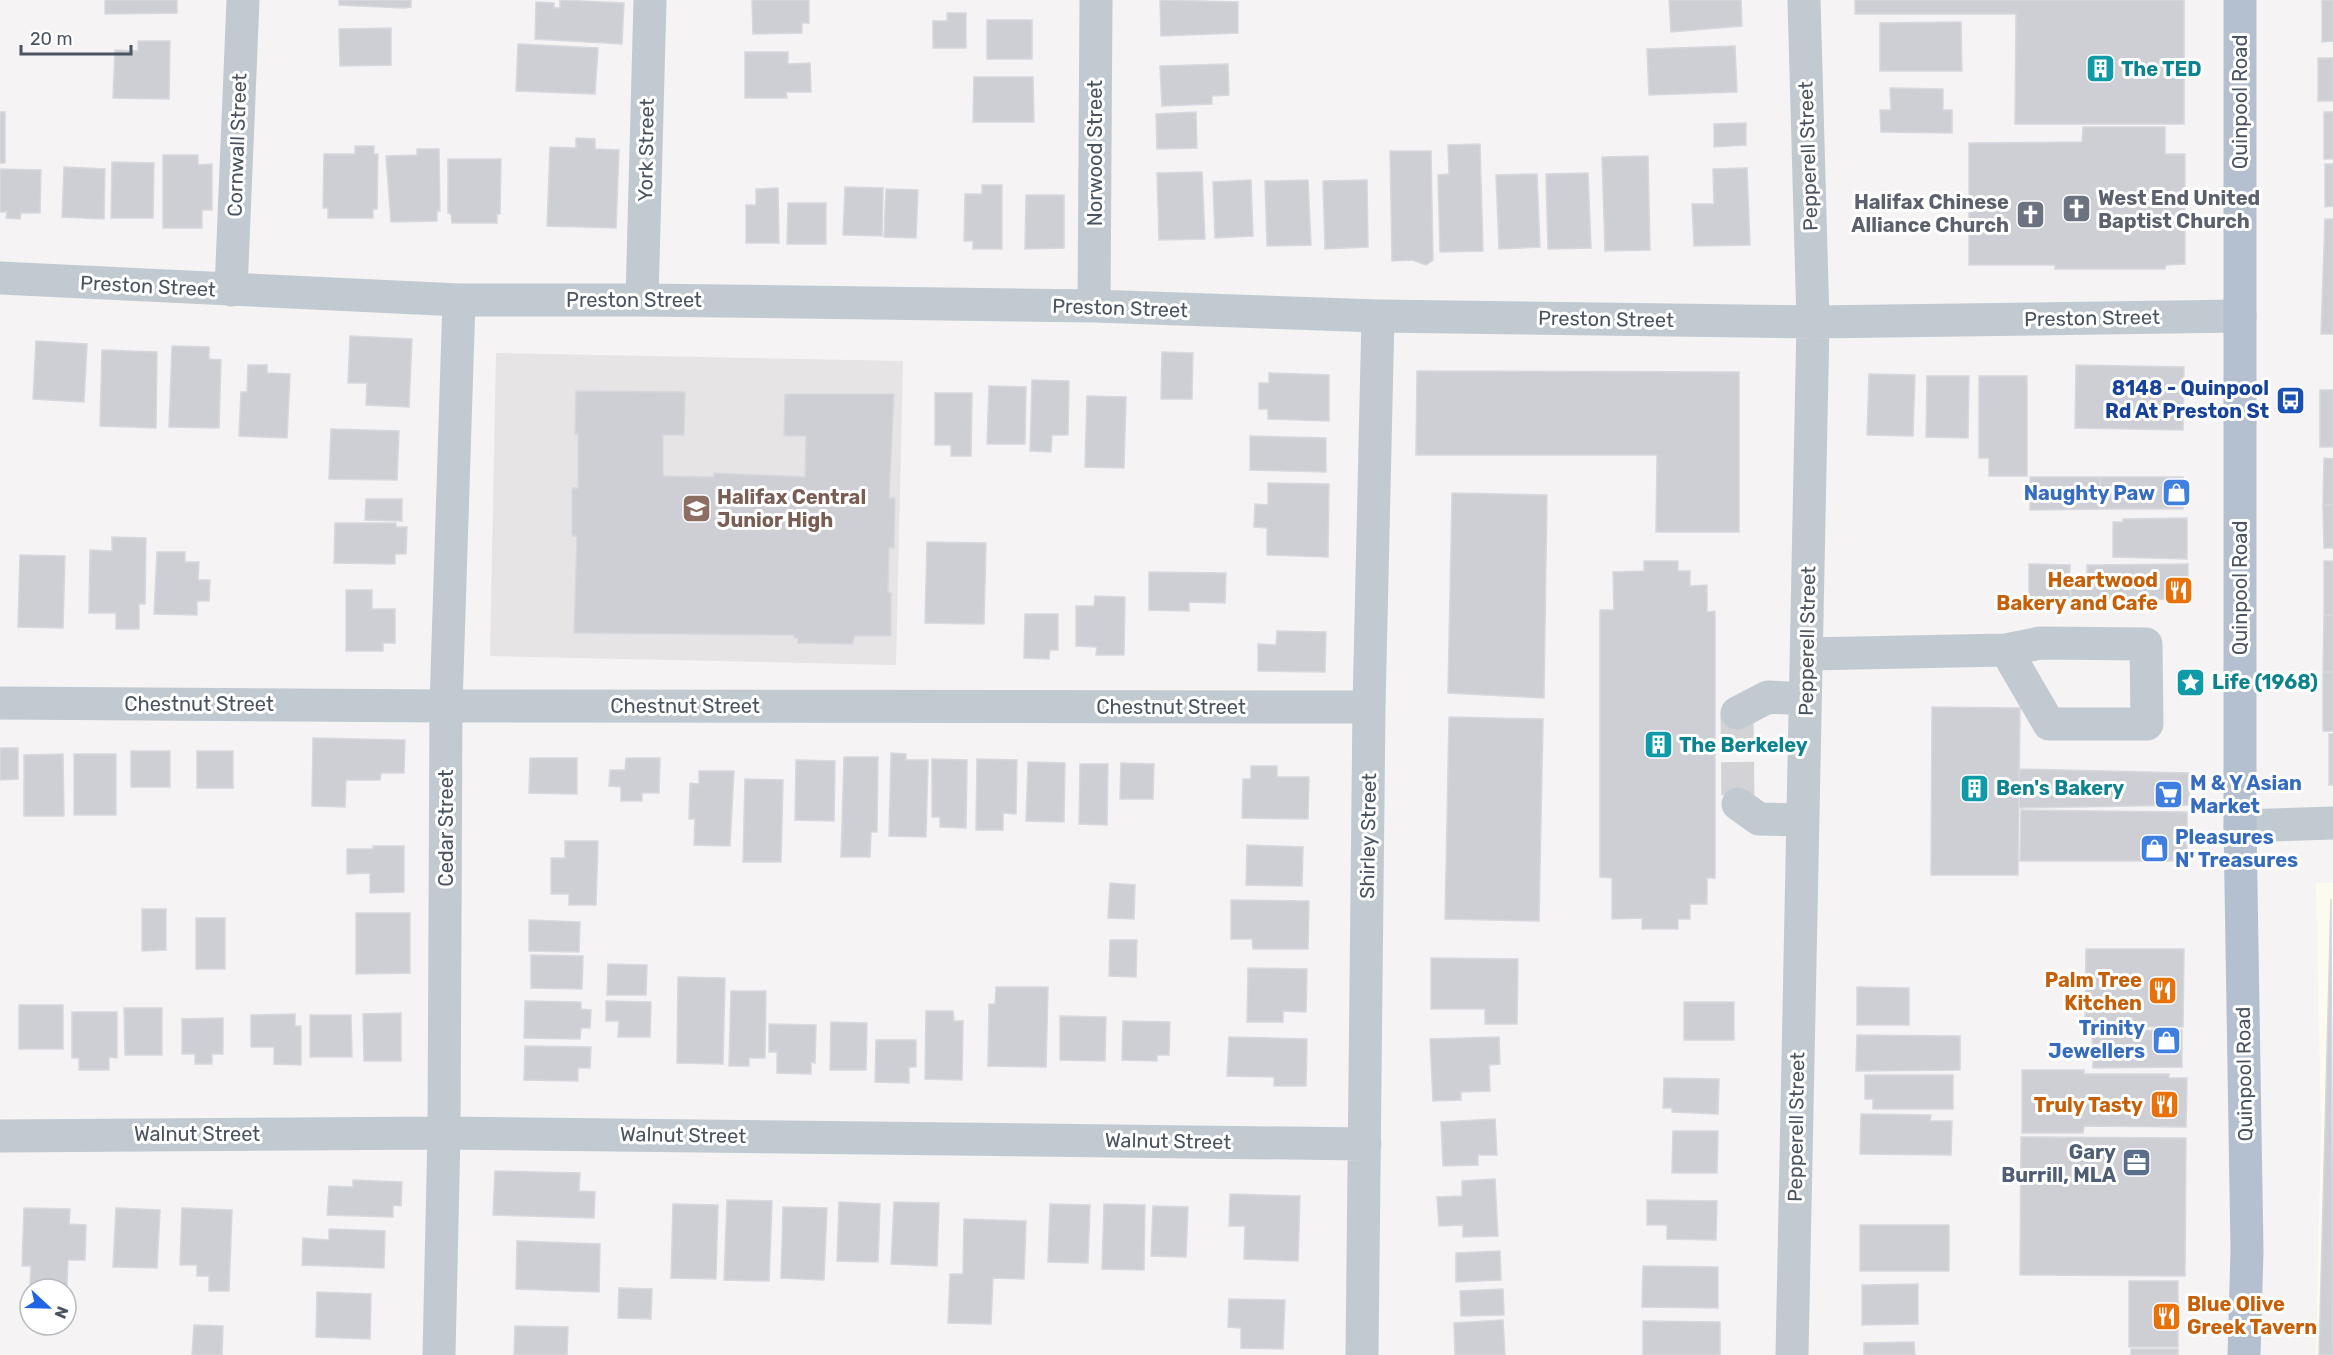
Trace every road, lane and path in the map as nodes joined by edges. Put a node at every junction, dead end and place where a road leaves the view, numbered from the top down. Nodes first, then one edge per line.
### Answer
1 (243, 0) edge
2 (650, 0) edge
3 (1096, 0) edge
4 (1804, 0) edge
5 (2240, 0) edge
6 (0, 278) edge
7 (231, 290) junction
8 (459, 300) junction
9 (642, 300) junction
10 (1094, 306) junction
11 (1378, 316) junction
12 (2240, 316) junction
13 (1812, 322) junction
14 (2006, 650) dead end
15 (1807, 654) junction
16 (1805, 699) junction
17 (0, 703) edge
18 (446, 706) junction
19 (1369, 707) junction
20 (1737, 713) dead end
21 (1738, 804) dead end
22 (1803, 820) junction
23 (2333, 823) edge
24 (2240, 826) junction
25 (444, 1132) junction
26 (0, 1136) edge
27 (1365, 1144) junction
28 (439, 1355) edge
29 (1362, 1355) edge
30 (1792, 1355) edge
31 (2244, 1355) edge

1 - 7 street, Cornwall Street
2 - 9 street, York Street
3 - 10 street, Norwood Street
4 - 13 street, Pepperell Street
5 - 12 main road, Quinpool Road
6 - 7 street, Preston Street
7 - 8 street, Preston Street
8 - 9 street, Preston Street
8 - 18 street, Cedar Street
9 - 10 street, Preston Street
10 - 11 street, Preston Street
11 - 13 street, Preston Street
11 - 19 street, Shirley Street
12 - 13 street, Preston Street
12 - 24 main road, Quinpool Road
13 - 15 street, Pepperell Street
14 - 15 street
15 - 16 street, Pepperell Street
16 - 20 street
16 - 22 street, Pepperell Street
17 - 18 street, Chestnut Street
18 - 19 street, Chestnut Street
18 - 25 street, Cedar Street
19 - 27 street, Shirley Street
21 - 22 street
22 - 30 street, Pepperell Street
23 - 24 street
24 - 31 main road, Quinpool Road
25 - 26 street, Walnut Street
25 - 27 street, Walnut Street
25 - 28 street, Cedar Street
27 - 29 street, Shirley Street

